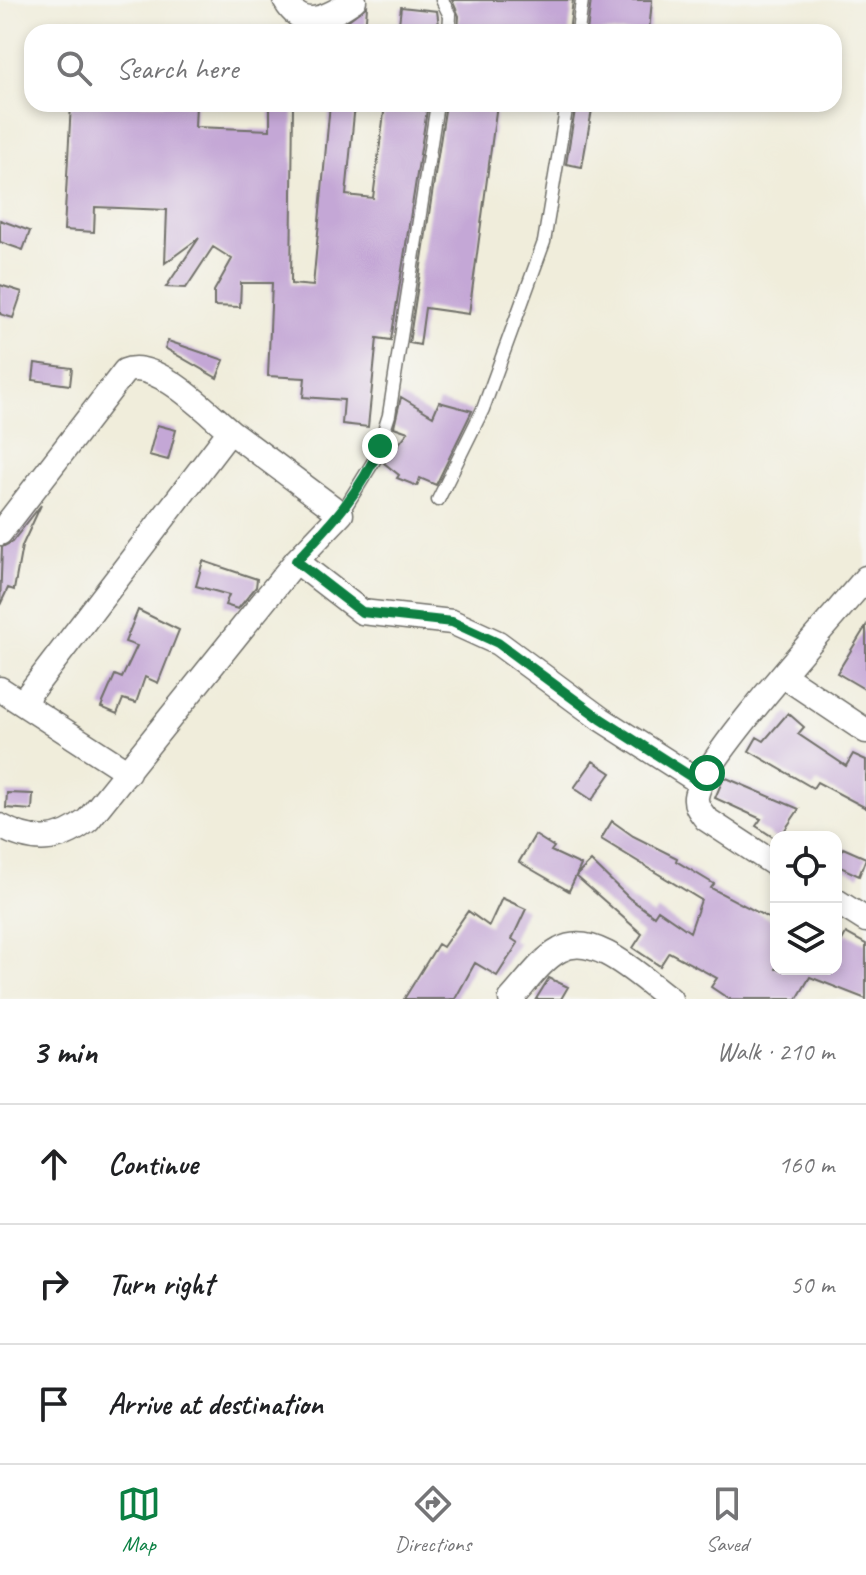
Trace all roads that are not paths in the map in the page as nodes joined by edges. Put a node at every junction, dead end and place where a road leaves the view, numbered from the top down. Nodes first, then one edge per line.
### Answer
1 (285, 0) edge
2 (354, 0) edge
3 (442, 0) edge
4 (582, 0) edge
5 (450, 24) edge
6 (579, 24) edge
7 (436, 112) edge
8 (566, 112) edge
9 (230, 431) junction
10 (438, 500) dead end
11 (341, 514) junction
12 (0, 533) edge
13 (296, 561) junction
14 (866, 578) edge
15 (784, 676) junction
16 (0, 689) edge
17 (22, 703) junction
18 (866, 731) edge
19 (128, 772) junction
20 (701, 783) junction
21 (0, 826) edge
22 (770, 861) edge
23 (839, 903) edge
24 (866, 920) edge
25 (511, 999) edge
26 (670, 999) edge

1 - 2 street
3 - 5 lane
4 - 6 lane
7 - 11 lane
8 - 10 lane
9 - 11 street
9 - 12 street
9 - 17 street
11 - 13 street
13 - 19 street
13 - 20 street
14 - 15 street
15 - 18 street
15 - 20 street
16 - 17 street
17 - 19 street
19 - 21 street
20 - 22 street
23 - 24 street
25 - 26 street

